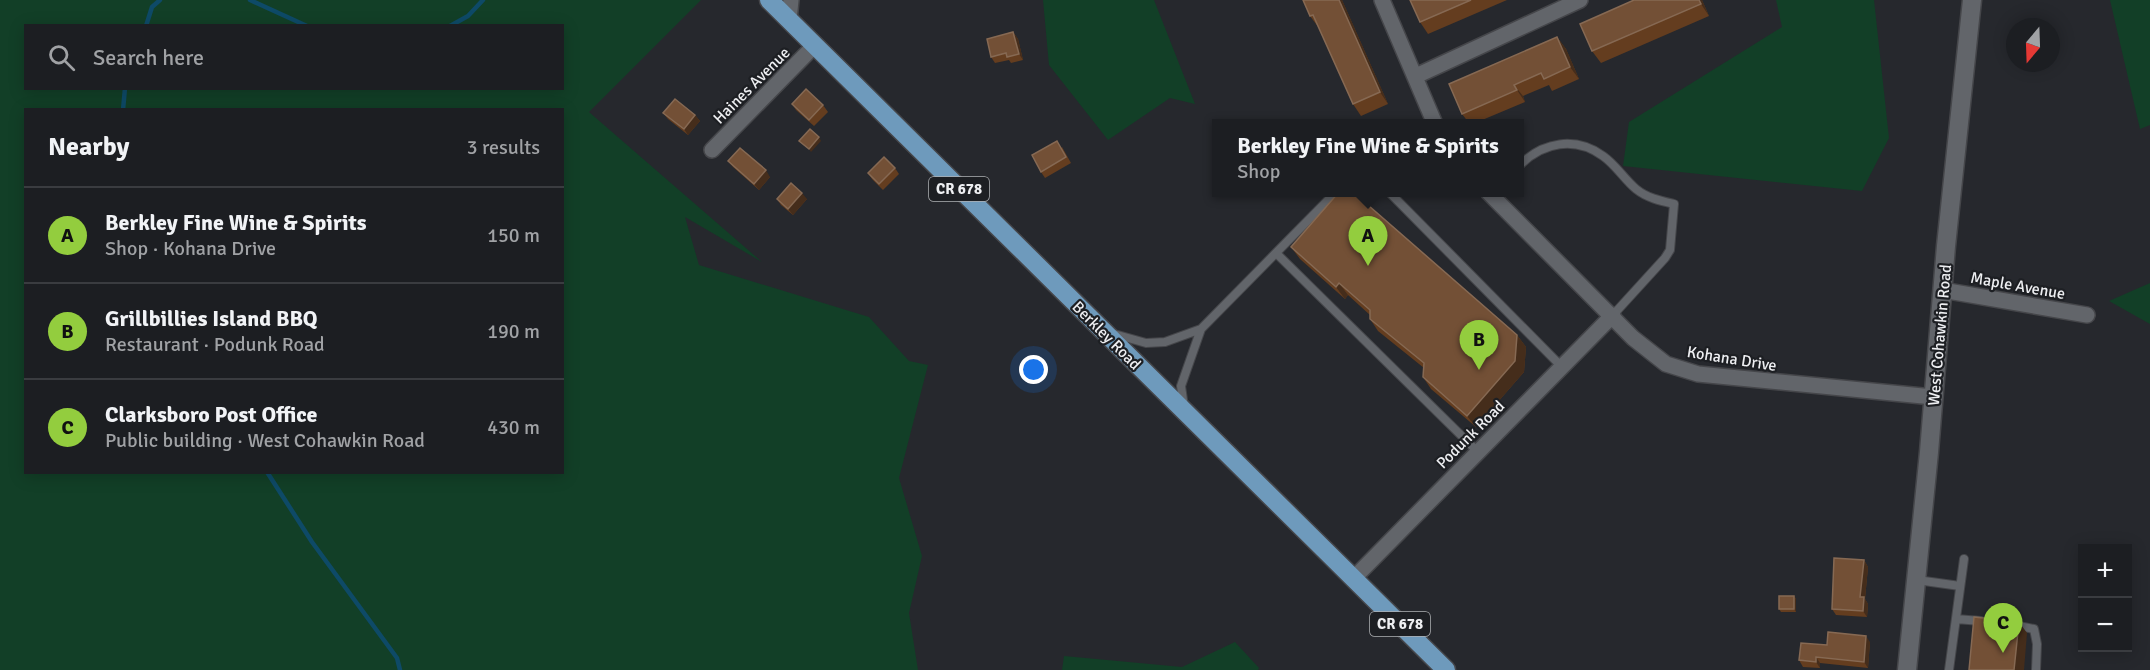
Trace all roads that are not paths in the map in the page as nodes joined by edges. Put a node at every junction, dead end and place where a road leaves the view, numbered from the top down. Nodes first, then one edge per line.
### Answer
1 (768, 0) edge
2 (791, 0) edge
3 (1382, 0) edge
4 (1580, 0) edge
5 (1972, 0) edge
6 (789, 20) junction
7 (815, 45) junction
8 (1416, 76) junction
9 (1433, 119) edge
10 (712, 150) dead end
11 (1524, 161) edge
12 (1331, 197) edge
13 (1394, 197) edge
14 (1493, 197) edge
15 (1276, 253) junction
16 (1942, 291) junction
17 (1613, 315) junction
18 (2087, 315) dead end
19 (1201, 329) junction
20 (1104, 332) junction
21 (1562, 367) junction
22 (1933, 397) junction
23 (1186, 414) junction
24 (1478, 452) junction
25 (1964, 560) dead end
26 (1353, 579) junction
27 (1916, 579) junction
28 (1960, 586) junction
29 (1956, 619) junction
30 (1987, 622) edge
31 (2008, 624) edge
32 (1446, 670) edge
33 (1907, 670) edge
34 (1949, 670) edge
35 (2036, 670) edge

1 - 6 main road, Berkley Road / CR 678
2 - 6 street
3 - 8 street
4 - 8 street
5 - 16 main road, West Cohawkin Road
6 - 7 main road, Berkley Road / CR 678
7 - 10 street, Haines Avenue
7 - 20 main road, Berkley Road / CR 678
8 - 9 street
11 - 17 lane
12 - 15 lane
13 - 21 lane
14 - 17 street, Kohana Drive
15 - 19 lane
15 - 24 lane
16 - 18 street, Maple Avenue
16 - 22 main road, West Cohawkin Road
17 - 21 street, Podunk Road
17 - 22 street, Kohana Drive
19 - 20 lane
19 - 23 lane
20 - 23 main road, Berkley Road / CR 678
21 - 24 street, Podunk Road
22 - 27 main road, West Cohawkin Road
23 - 26 main road, Berkley Road / CR 678
24 - 26 street, Podunk Road
25 - 28 lane
26 - 32 main road, Berkley Road / CR 678
27 - 28 lane
27 - 33 main road, West Cohawkin Road
28 - 29 lane
29 - 30 lane
29 - 34 lane
31 - 35 lane

